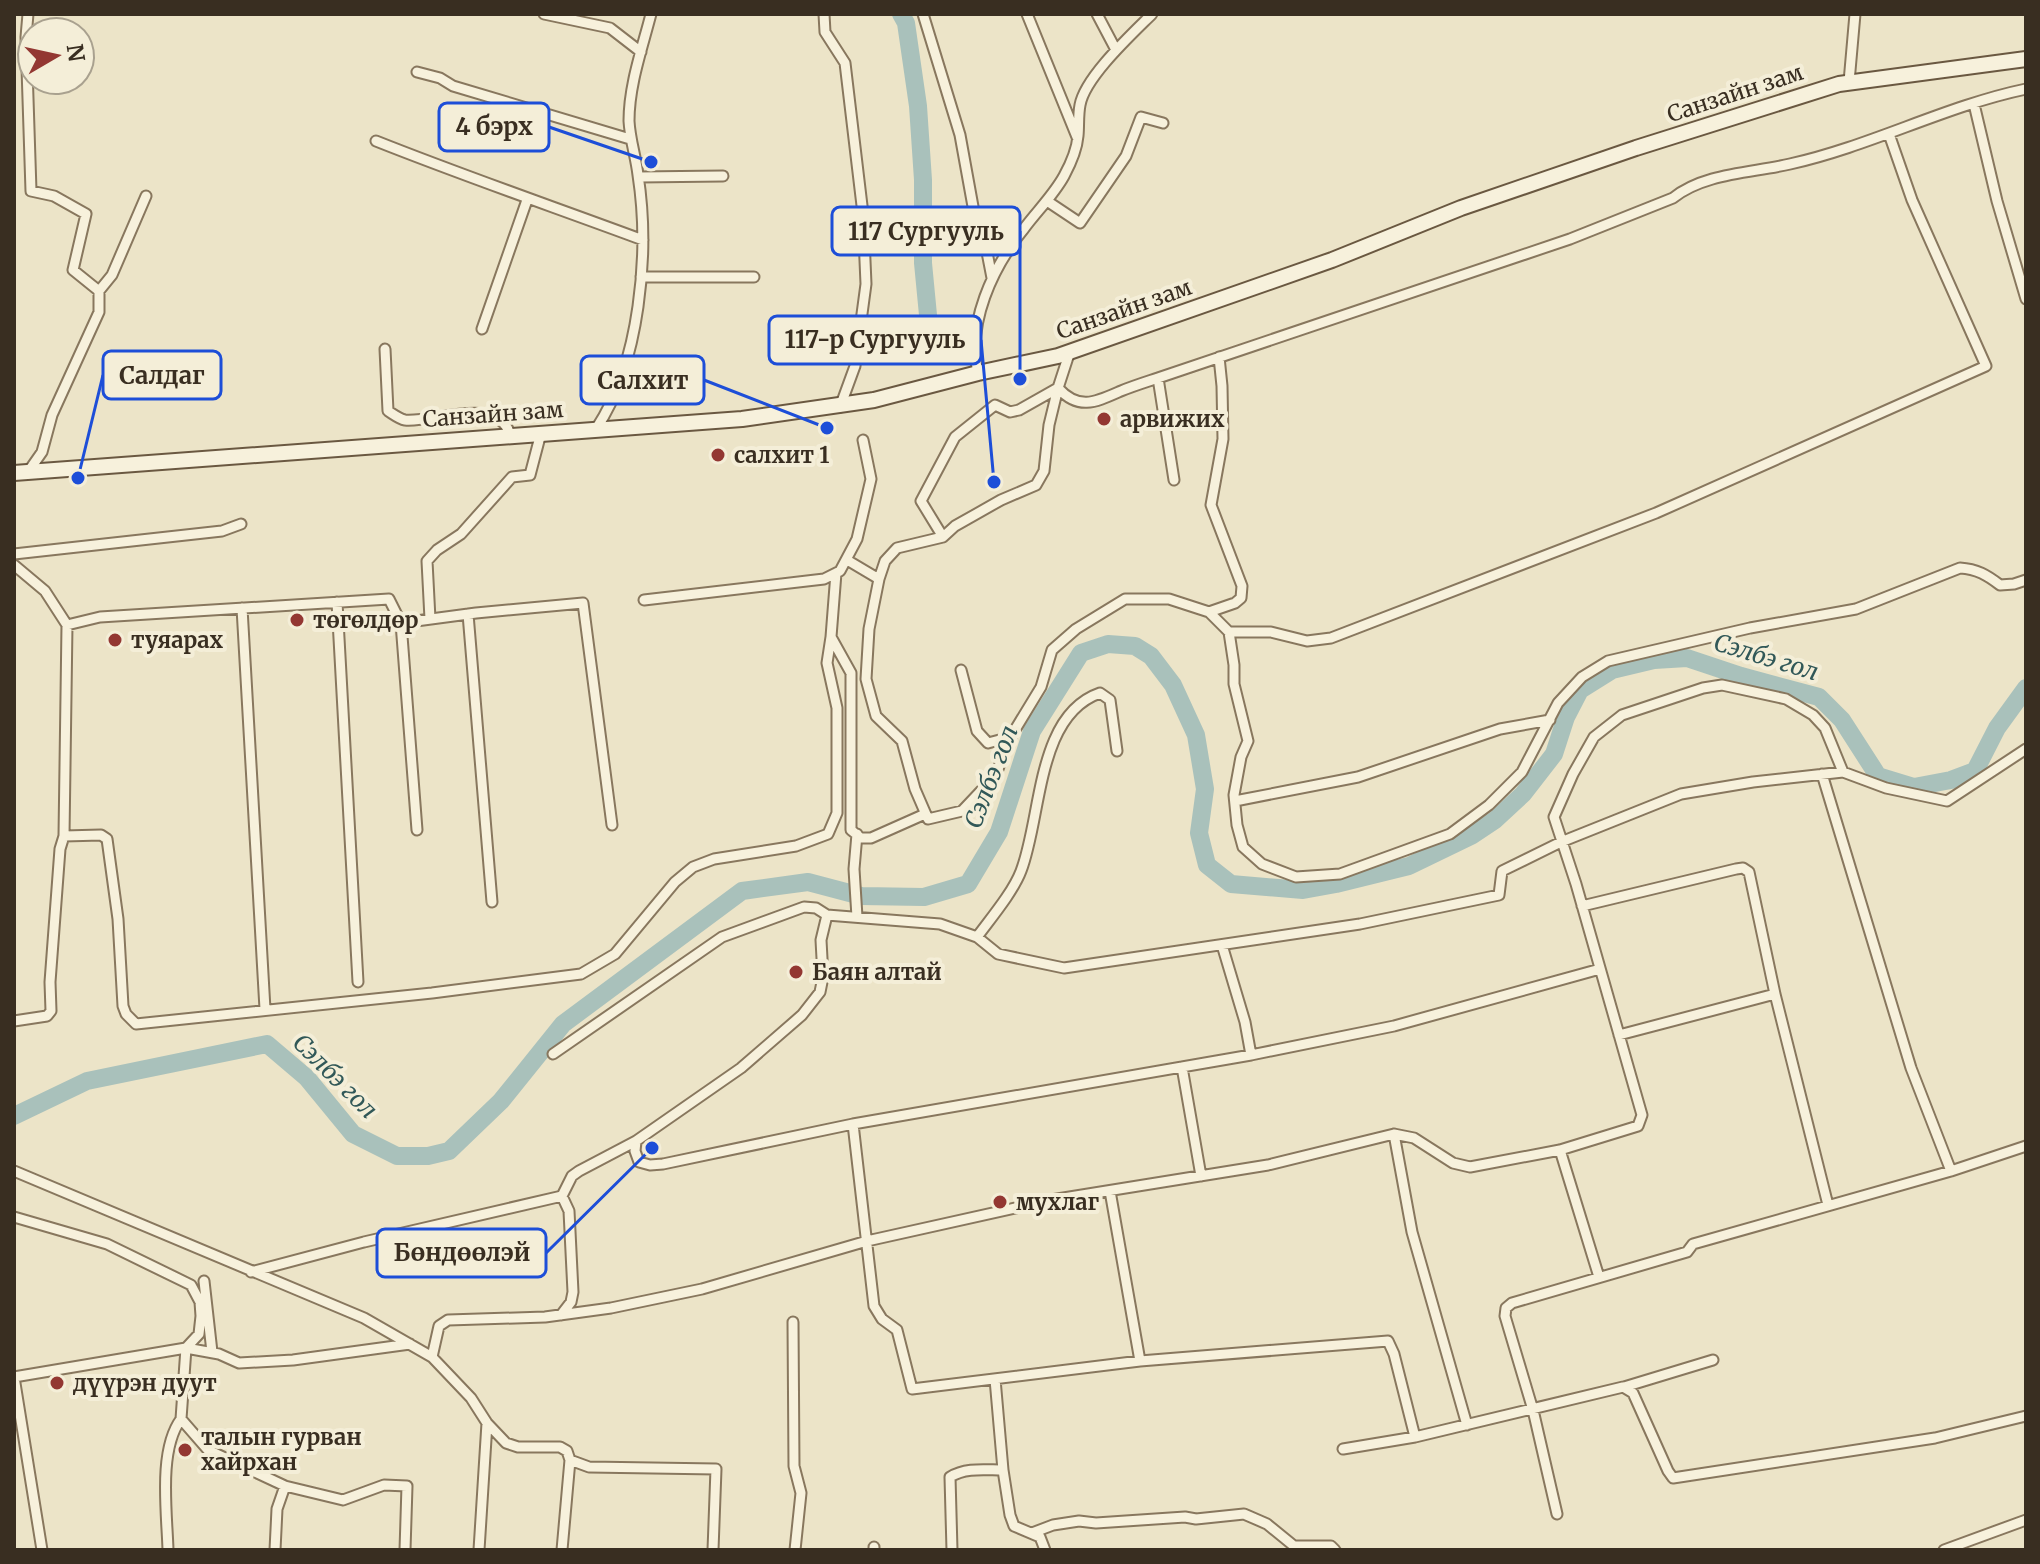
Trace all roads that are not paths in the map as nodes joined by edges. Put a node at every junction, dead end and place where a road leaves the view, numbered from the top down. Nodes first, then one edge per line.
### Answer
1 (28, 14) edge
2 (544, 14) edge
3 (651, 14) edge
4 (824, 14) edge
5 (923, 14) edge
6 (1027, 14) edge
7 (1097, 14) edge
8 (1152, 14) edge
9 (1855, 14) edge
10 (1116, 50) junction
11 (641, 52) junction
12 (2026, 59) edge
13 (417, 72) dead end
14 (1849, 82) junction
15 (2026, 89) edge
16 (1974, 104) junction
17 (1163, 123) dead end
18 (1889, 134) junction
19 (630, 139) junction
20 (1078, 140) junction
21 (376, 141) dead end
22 (723, 176) dead end
23 (639, 177) junction
24 (146, 196) dead end
25 (527, 200) junction
26 (1047, 201) junction
27 (643, 240) junction
28 (641, 277) junction
29 (754, 277) dead end
30 (992, 278) junction
31 (99, 291) junction
32 (2026, 299) edge
33 (482, 329) dead end
34 (385, 349) dead end
35 (1070, 351) junction
36 (1219, 357) junction
37 (978, 373) junction
38 (1158, 378) junction
39 (1058, 388) junction
40 (840, 407) junction
41 (596, 429) junction
42 (541, 433) junction
43 (510, 435) junction
44 (863, 440) dead end
45 (21, 473) edge
46 (1174, 480) dead end
47 (241, 524) dead end
48 (943, 537) junction
49 (14, 554) edge
50 (847, 560) junction
51 (14, 565) edge
52 (836, 573) junction
53 (879, 579) junction
54 (2026, 580) edge
55 (644, 600) dead end
56 (337, 602) junction
57 (242, 608) junction
58 (1209, 612) junction
59 (468, 614) junction
60 (430, 619) junction
61 (401, 623) junction
62 (67, 625) junction
63 (1229, 632) junction
64 (831, 637) junction
65 (961, 670) dead end
66 (1550, 720) junction
67 (1011, 737) junction
68 (2026, 749) edge
69 (1117, 751) dead end
70 (1843, 772) junction
71 (1822, 774) junction
72 (1235, 801) junction
73 (925, 814) junction
74 (612, 825) dead end
75 (417, 830) dead end
76 (857, 834) junction
77 (64, 836) junction
78 (1561, 842) junction
79 (492, 902) dead end
80 (1582, 906) junction
81 (827, 915) junction
82 (857, 917) junction
83 (977, 937) junction
84 (1222, 945) junction
85 (1600, 969) junction
86 (358, 982) dead end
87 (1775, 994) junction
88 (265, 1009) junction
89 (14, 1021) edge
90 (1619, 1035) junction
91 (553, 1054) dead end
92 (1251, 1055) junction
93 (1182, 1067) junction
94 (853, 1124) junction
95 (1394, 1134) junction
96 (636, 1141) junction
97 (2026, 1146) edge
98 (1560, 1150) junction
99 (14, 1171) edge
100 (1951, 1171) junction
101 (1201, 1176) junction
102 (1110, 1191) junction
103 (562, 1196) junction
104 (1828, 1205) junction
105 (14, 1217) edge
106 (867, 1241) junction
107 (251, 1272) junction
108 (1599, 1277) junction
109 (204, 1281) dead end
110 (560, 1316) junction
111 (793, 1322) dead end
112 (410, 1344) junction
113 (200, 1350) junction
114 (432, 1357) junction
115 (1713, 1360) dead end
116 (1140, 1361) junction
117 (14, 1377) edge
118 (995, 1379) junction
119 (1623, 1387) junction
120 (1533, 1410) junction
121 (2026, 1416) edge
122 (181, 1419) junction
123 (487, 1423) junction
124 (1467, 1425) junction
125 (1415, 1437) junction
126 (1343, 1449) dead end
127 (570, 1460) junction
128 (1003, 1470) junction
129 (285, 1486) junction
130 (1557, 1514) dead end
131 (2026, 1520) edge
132 (1032, 1533) junction
133 (42, 1550) edge
134 (168, 1550) edge
135 (275, 1550) edge
136 (405, 1550) edge
137 (479, 1550) edge
138 (562, 1550) edge
139 (713, 1550) edge
140 (795, 1550) edge
141 (952, 1550) edge
142 (1045, 1550) edge
143 (1335, 1550) edge
144 (1944, 1550) edge

1 - 31 street
2 - 11 street
3 - 11 street
4 - 40 street
5 - 30 street
6 - 20 street
7 - 10 street
8 - 10 street
9 - 14 street
10 - 20 street
11 - 19 street
12 - 14 main road, Санзайн зам
13 - 19 street
14 - 35 main road, Санзайн зам
15 - 16 street
16 - 18 street
16 - 32 street
17 - 26 street
18 - 36 street
18 - 63 street
19 - 23 street
20 - 26 street
21 - 25 street
22 - 23 street
23 - 27 street
24 - 31 street
25 - 27 street
25 - 33 street
26 - 30 street
27 - 28 street
28 - 29 street
28 - 41 street
30 - 37 street
31 - 45 street
34 - 43 street
35 - 37 main road, Санзайн зам
35 - 39 street
36 - 38 street
36 - 58 street
37 - 40 main road, Санзайн зам
38 - 39 street
38 - 46 street
39 - 48 street
39 - 48 street
40 - 41 main road, Санзайн зам
41 - 42 main road, Санзайн зам
42 - 43 main road, Санзайн зам
42 - 60 street
43 - 45 main road, Санзайн зам
44 - 50 street
47 - 49 street
48 - 53 street
50 - 52 street
50 - 53 street
51 - 62 street
52 - 55 street
52 - 64 street
53 - 73 street
54 - 66 street
56 - 57 street
56 - 61 street
56 - 86 street
57 - 62 street
57 - 88 street
58 - 63 street
58 - 67 street
59 - 60 street
59 - 74 street
59 - 79 street
60 - 61 street
61 - 75 street
62 - 77 street
63 - 72 street
64 - 76 street
64 - 88 street
65 - 67 street
66 - 72 street
66 - 72 street
67 - 73 street
68 - 70 street
69 - 83 street
70 - 71 street
70 - 78 street
71 - 78 street
71 - 100 street
73 - 76 street
76 - 82 street
77 - 88 street
77 - 89 street
78 - 80 street
78 - 84 street
80 - 85 street
80 - 87 street
81 - 82 street
81 - 91 street
81 - 96 street
82 - 83 street
83 - 84 street
84 - 92 street
85 - 90 street
85 - 92 street
87 - 90 street
87 - 104 street
90 - 98 street
92 - 93 street
93 - 94 street
93 - 101 street
94 - 96 street
94 - 106 street
95 - 98 street
95 - 101 street
95 - 124 street
96 - 103 street
97 - 100 street
98 - 108 street
99 - 107 street
100 - 104 street
101 - 102 street
102 - 106 street
102 - 116 street
103 - 107 street
103 - 110 street
104 - 108 street
105 - 113 street
106 - 110 street
106 - 118 street
107 - 112 street
108 - 120 street
109 - 113 street
110 - 114 street
111 - 140 street
112 - 113 street
112 - 114 street
113 - 117 street
113 - 122 street
114 - 123 street
115 - 119 street
116 - 118 street
116 - 125 street
117 - 133 street
118 - 128 street
119 - 120 street
119 - 121 street
120 - 124 street
120 - 130 street
122 - 129 street
122 - 134 street
123 - 127 street
123 - 137 street
124 - 125 street
125 - 126 street
127 - 138 street
127 - 139 street
128 - 132 street
128 - 141 street
129 - 135 street
129 - 136 street
131 - 144 street
132 - 142 street
132 - 143 street

